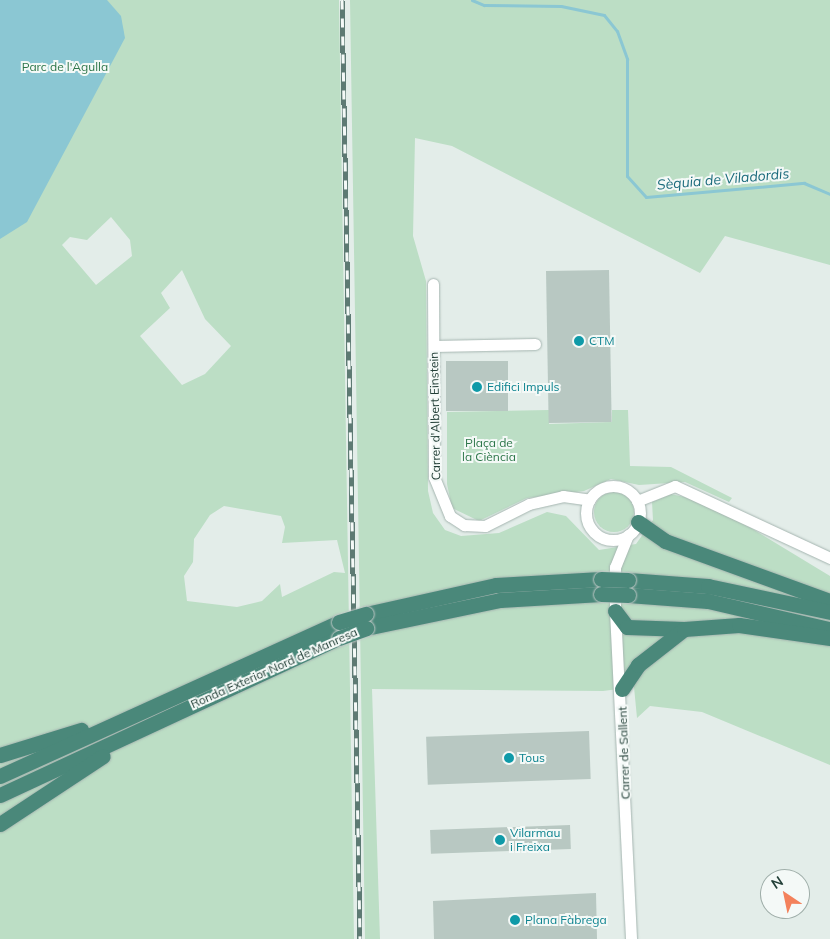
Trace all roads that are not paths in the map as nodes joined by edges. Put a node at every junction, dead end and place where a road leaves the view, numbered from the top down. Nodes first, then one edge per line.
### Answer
1 (433, 284) dead end
2 (535, 344) dead end
3 (434, 346) junction
4 (590, 500) junction
5 (637, 501) junction
6 (638, 522) junction
7 (628, 535) junction
8 (601, 536) junction
9 (830, 558) edge
10 (616, 567) junction
11 (628, 588) junction
12 (830, 601) edge
13 (615, 611) junction
14 (830, 612) edge
15 (366, 621) junction
16 (684, 629) junction
17 (830, 630) edge
18 (830, 638) edge
19 (622, 689) junction
20 (169, 716) junction
21 (121, 719) junction
22 (0, 755) edge
23 (0, 776) edge
24 (0, 795) edge
25 (0, 824) edge
26 (631, 939) edge

1 - 3 street, Carrer d'Albert Einstein
2 - 3 street
3 - 4 street, Carrer d'Albert Einstein
4 - 5 street
4 - 8 street
5 - 6 street
5 - 9 street
6 - 7 street
6 - 12 highway
7 - 8 street
7 - 10 street, Carrer de Sallent
8 - 10 street, Carrer de Sallent
10 - 13 street, Carrer de Sallent
11 - 14 highway, Ronda Exterior Nord de Manresa
11 - 15 highway, Ronda Exterior Nord de Manresa, bridge
11 - 17 highway, Ronda Exterior Nord de Manresa
13 - 16 highway
13 - 19 street, Carrer de Sallent
15 - 20 highway, Ronda Exterior Nord de Manresa, bridge
15 - 21 highway, Ronda Exterior Nord de Manresa, bridge
16 - 18 highway
16 - 19 highway
19 - 26 street, Carrer de Sallent
20 - 24 highway, Ronda Exterior Nord de Manresa
20 - 25 highway
21 - 22 highway
21 - 23 highway, Ronda Exterior Nord de Manresa

